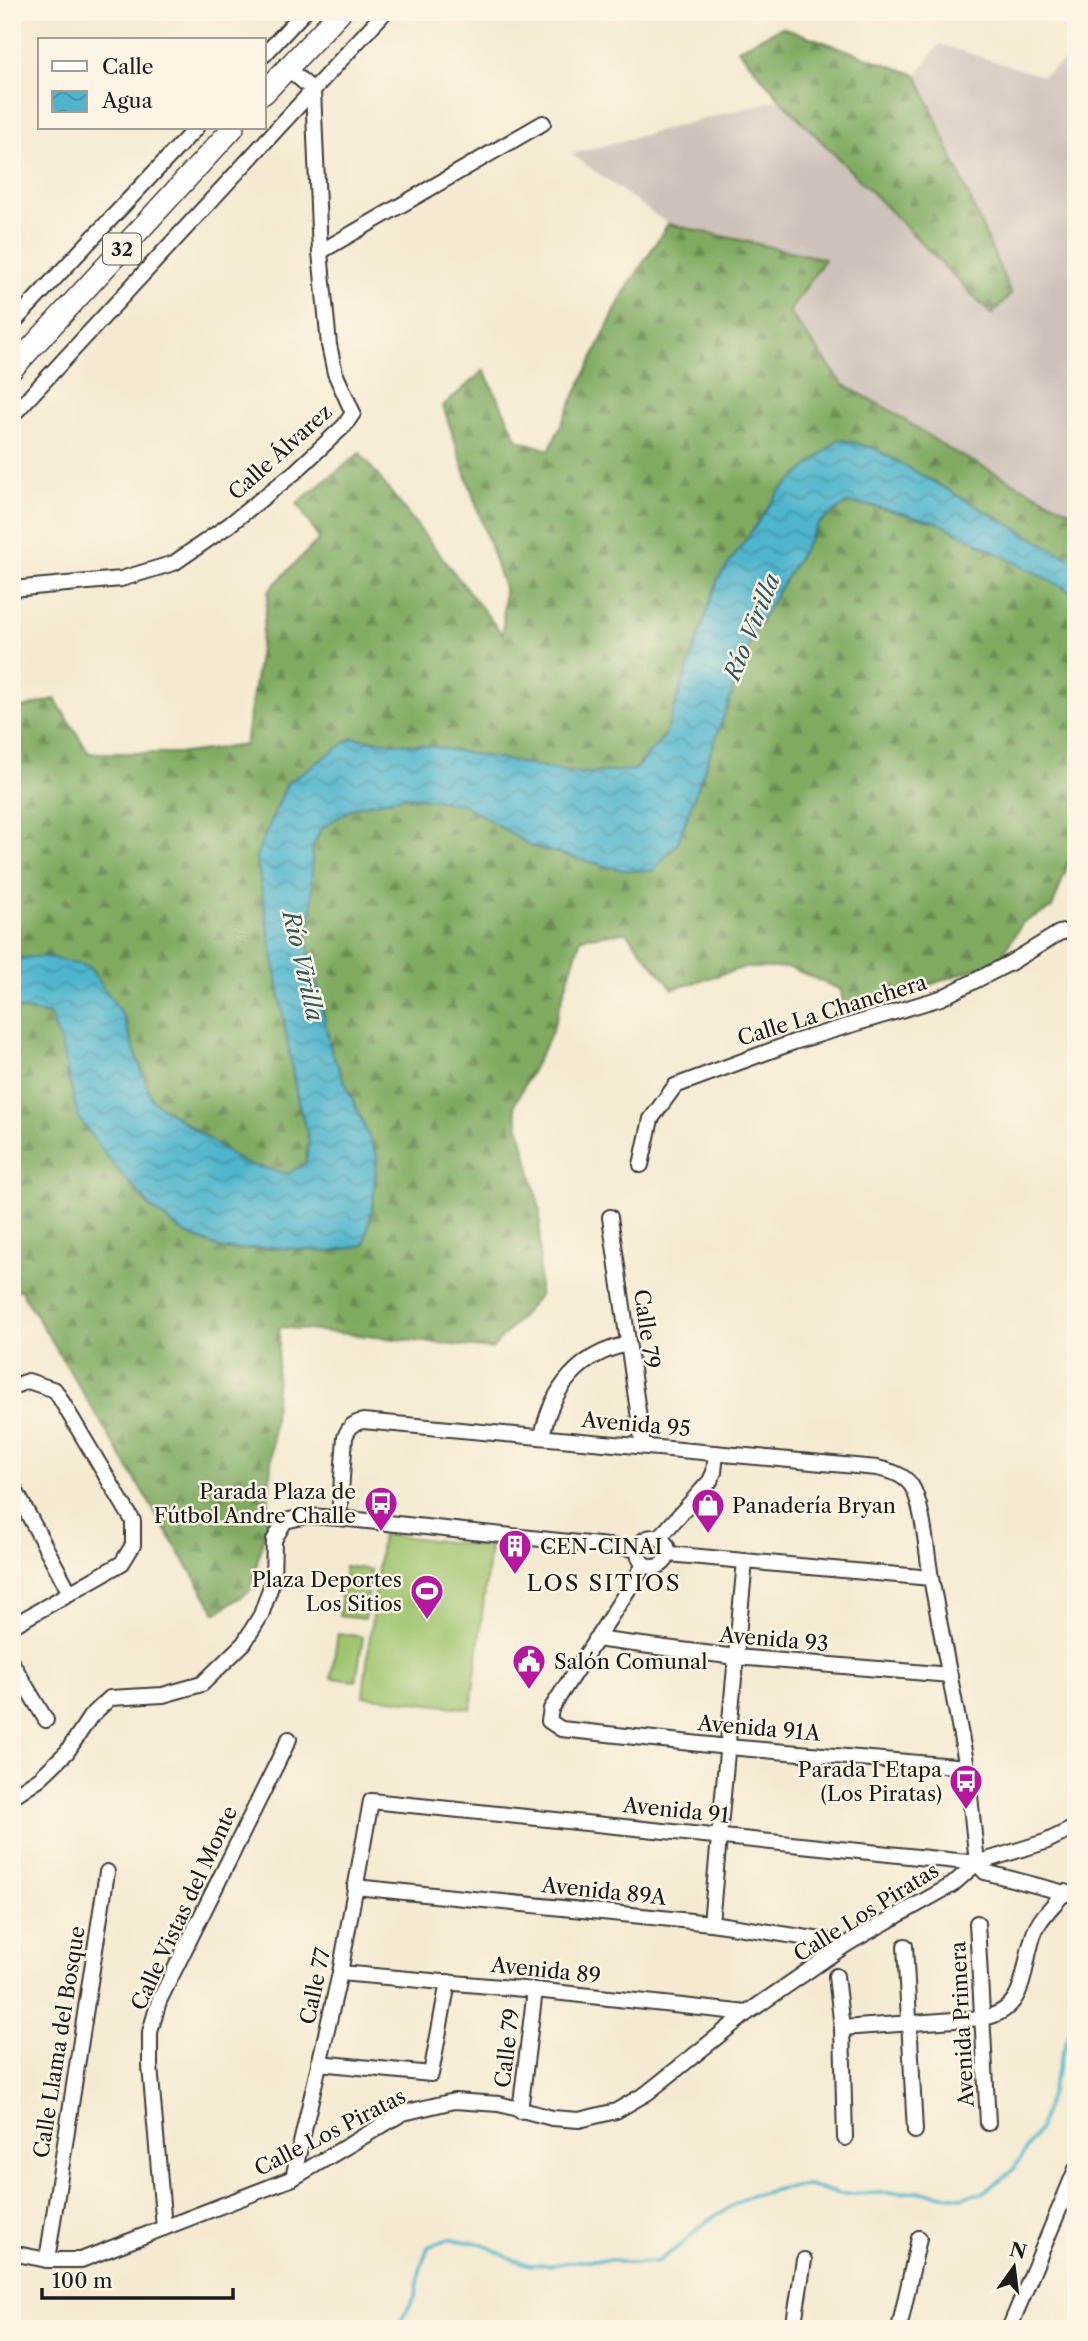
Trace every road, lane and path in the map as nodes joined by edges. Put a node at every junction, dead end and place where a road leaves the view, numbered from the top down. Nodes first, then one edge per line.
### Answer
1 (304, 12) edge
2 (340, 12) edge
3 (384, 12) edge
4 (266, 53) edge
5 (287, 68) junction
6 (313, 90) junction
7 (266, 91) edge
8 (544, 123) dead end
9 (194, 130) edge
10 (231, 130) edge
11 (320, 253) junction
12 (12, 324) edge
13 (12, 369) edge
14 (12, 416) edge
15 (12, 589) edge
16 (1076, 929) edge
17 (642, 1165) dead end
18 (610, 1217) dead end
19 (628, 1344) junction
20 (12, 1387) edge
21 (542, 1437) junction
22 (643, 1446) junction
23 (716, 1453) junction
24 (12, 1484) edge
25 (339, 1518) junction
26 (659, 1538) junction
27 (637, 1549) junction
28 (668, 1554) junction
29 (745, 1561) junction
30 (644, 1565) junction
31 (931, 1578) junction
32 (70, 1592) junction
33 (12, 1626) edge
34 (594, 1639) junction
35 (736, 1657) junction
36 (12, 1663) edge
37 (950, 1675) junction
38 (46, 1720) dead end
39 (289, 1739) dead end
40 (728, 1747) junction
41 (967, 1767) junction
42 (12, 1793) edge
43 (371, 1801) joint
44 (1076, 1826) edge
45 (719, 1836) junction
46 (976, 1863) junction
47 (107, 1872) dead end
48 (355, 1887) junction
49 (1070, 1894) edge
50 (712, 1923) junction
51 (977, 1923) dead end
52 (847, 1944) junction
53 (905, 1946) dead end
54 (340, 1972) junction
55 (836, 1976) dead end
56 (448, 1982) junction
57 (535, 1990) junction
58 (747, 2013) junction
59 (983, 2018) junction
60 (911, 2025) junction
61 (842, 2028) junction
62 (319, 2063) junction
63 (520, 2110) junction
64 (988, 2123) dead end
65 (915, 2131) dead end
66 (845, 2138) dead end
67 (1076, 2169) edge
68 (293, 2178) junction
69 (163, 2228) junction
70 (919, 2238) dead end
71 (12, 2253) edge
72 (47, 2260) junction
73 (804, 2260) dead end
74 (793, 2329) edge
75 (899, 2329) edge
76 (1009, 2329) edge

1 - 4 street
2 - 5 highway
3 - 6 street
5 - 6 street
5 - 7 highway
6 - 11 street, Calle Álvarez
6 - 14 street
8 - 11 street
9 - 12 street
10 - 13 highway, 32
11 - 15 street, Calle Álvarez
16 - 17 street, Calle La Chanchera
18 - 19 street, Calle 79
19 - 21 street
19 - 22 street, Calle 79
20 - 32 street
21 - 22 street, Avenida 95
21 - 25 street, Avenida 95
22 - 23 street, Avenida 95
23 - 26 street
23 - 31 street, Avenida 95
24 - 32 street
25 - 27 street
25 - 42 street
26 - 27 street
26 - 28 street
27 - 30 street
28 - 29 street
28 - 30 street
29 - 31 street
29 - 35 street
30 - 34 street
31 - 37 street, Avenida 95
32 - 33 street
34 - 35 street, Avenida 93
34 - 40 street, Avenida 91A
35 - 37 street, Avenida 93
35 - 40 street
36 - 38 street
37 - 41 street, Avenida 95
39 - 69 street, Calle Vistas del Monte
40 - 41 street, Avenida 91A
40 - 45 street
41 - 46 street, Avenida 95
43 - 45 street, Avenida 91
43 - 48 street, Calle 77
44 - 46 street
45 - 46 street, Avenida 91
45 - 50 street
46 - 49 street
46 - 52 street, Calle Los Piratas
47 - 72 street, Calle Llama del Bosque
48 - 50 street, Avenida 89A
48 - 54 street, Calle 77
49 - 59 street
50 - 52 street, Avenida 89A
51 - 59 street, Avenida Primera
52 - 58 street, Calle Los Piratas
53 - 60 street
54 - 56 street, Avenida 89
54 - 62 street, Calle 77
55 - 61 street
56 - 57 street, Avenida 89
56 - 62 street
57 - 58 street, Avenida 89
57 - 63 street, Calle 79
58 - 63 street, Calle Los Piratas
59 - 60 street
59 - 64 street, Avenida Primera
60 - 61 street
60 - 65 street
61 - 66 street
62 - 68 street, Calle 77
63 - 68 street, Calle Los Piratas
67 - 76 street
68 - 69 street, Calle Los Piratas
69 - 72 street, Calle Los Piratas
70 - 75 street
71 - 72 street, Calle Los Piratas
73 - 74 street

